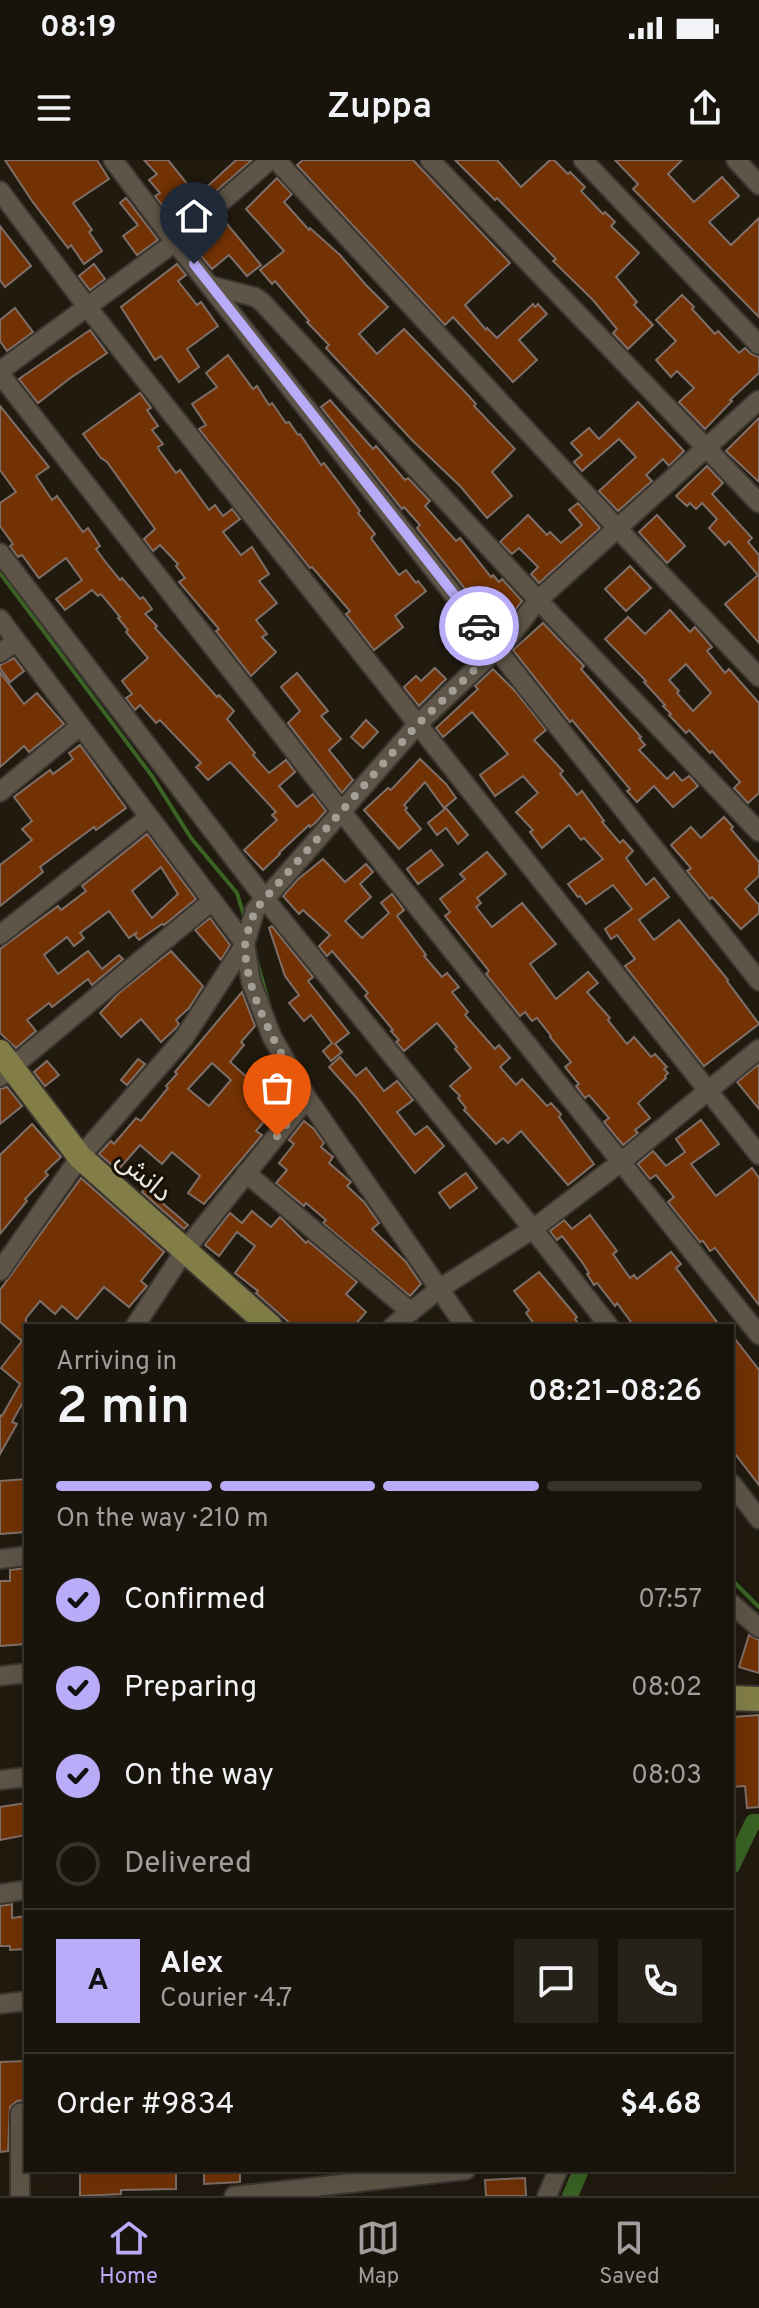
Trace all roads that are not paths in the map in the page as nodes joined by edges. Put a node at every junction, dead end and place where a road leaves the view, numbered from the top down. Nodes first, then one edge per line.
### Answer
1 (113, 160) edge
2 (273, 160) edge
3 (430, 160) edge
4 (583, 160) edge
5 (736, 160) edge
6 (759, 185) edge
7 (0, 191) edge
8 (175, 242) junction
9 (212, 286) junction
10 (88, 308) junction
11 (759, 345) edge
12 (0, 373) edge
13 (759, 400) edge
14 (706, 448) junction
15 (759, 503) edge
16 (618, 529) junction
17 (0, 553) edge
18 (538, 600) junction
19 (0, 619) edge
20 (16, 641) junction
21 (497, 648) junction
22 (0, 653) edge
23 (759, 677) edge
24 (417, 725) junction
25 (80, 726) junction
26 (0, 792) edge
27 (341, 811) junction
28 (149, 817) junction
29 (759, 832) edge
30 (212, 901) junction
31 (260, 904) junction
32 (0, 935) edge
33 (245, 944) junction
34 (759, 981) edge
35 (759, 1049) edge
36 (4, 1065) edge
37 (709, 1091) junction
38 (307, 1098) junction
39 (759, 1155) edge
40 (80, 1157) junction
41 (621, 1162) junction
42 (246, 1173) junction
43 (533, 1229) junction
44 (185, 1250) junction
45 (0, 1271) edge
46 (439, 1289) junction
47 (411, 1312) junction
48 (136, 1324) edge
49 (268, 1324) edge
50 (396, 1324) edge
51 (464, 1324) edge
52 (607, 1324) edge
53 (759, 1335) edge
54 (734, 1487) edge
55 (759, 1519) edge
56 (24, 1556) edge
57 (0, 1559) edge
58 (734, 1606) edge
59 (759, 1628) edge
60 (24, 1673) edge
61 (0, 1676) edge
62 (734, 1698) edge
63 (759, 1699) edge
64 (24, 1777) edge
65 (0, 1780) edge
66 (24, 1890) edge
67 (0, 1894) edge
68 (24, 2001) edge
69 (0, 2004) edge
70 (24, 2112) edge
71 (448, 2172) edge
72 (557, 2172) edge
73 (20, 2196) edge
74 (234, 2196) edge
75 (547, 2196) edge

1 - 8 street
2 - 8 street
2 - 16 street
3 - 14 street
4 - 11 street
5 - 6 street
7 - 10 street
8 - 9 street
8 - 10 street
9 - 18 street
9 - 21 street
10 - 12 street
10 - 24 street
12 - 27 street
13 - 14 street
14 - 15 street
14 - 16 street
16 - 18 street
16 - 23 street
17 - 31 street
18 - 21 street
18 - 29 street
19 - 20 street
20 - 22 street
20 - 25 street
21 - 24 street
21 - 34 street
24 - 27 street
24 - 37 street
25 - 26 street
25 - 28 street
27 - 31 street
27 - 41 street
28 - 30 street
28 - 32 street
30 - 33 street
30 - 36 street
31 - 33 street
31 - 43 street
33 - 38 street
33 - 40 street
35 - 37 street
36 - 40 main road, دانش
37 - 39 street
37 - 41 street
38 - 42 street
38 - 46 street
40 - 44 main road, دانش
40 - 45 street
41 - 43 street
41 - 53 street
42 - 44 street
42 - 47 street
43 - 46 street
43 - 52 street
44 - 48 street
44 - 49 main road, دانش
46 - 47 street
46 - 51 street
47 - 50 street
54 - 55 street
56 - 57 street
58 - 59 street
60 - 61 street
62 - 63 main road
64 - 65 street
66 - 67 street
68 - 69 street
70 - 73 street
71 - 74 street
72 - 75 street

